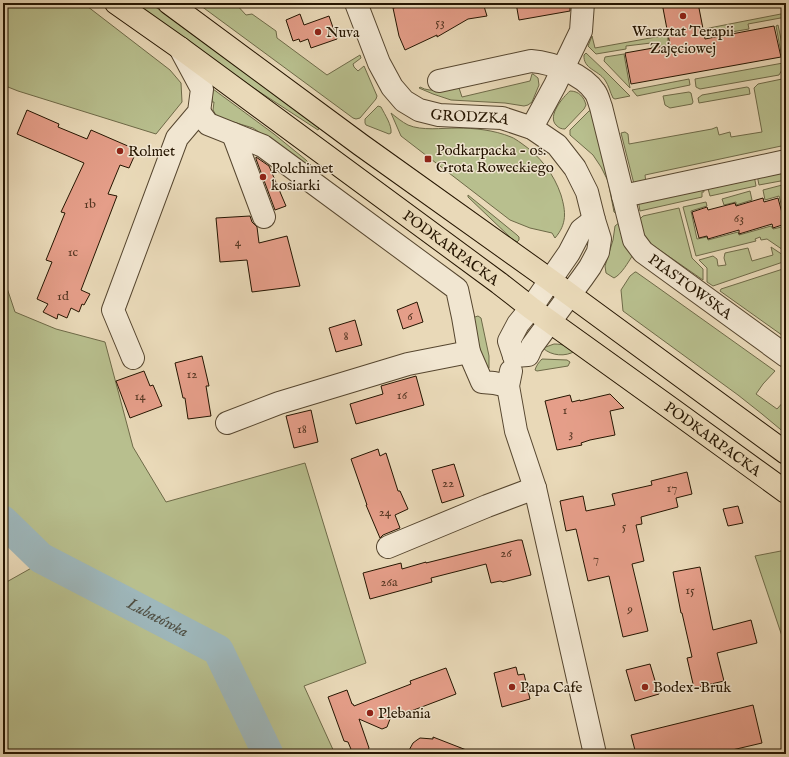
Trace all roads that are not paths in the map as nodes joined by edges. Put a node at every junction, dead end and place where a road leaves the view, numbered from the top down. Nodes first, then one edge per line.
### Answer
1 (116, 3) edge
2 (169, 3) edge
3 (356, 3) edge
4 (583, 3) edge
5 (180, 48) junction
6 (563, 69) junction
7 (439, 81) dead end
8 (198, 112) junction
9 (532, 128) junction
10 (233, 134) junction
11 (786, 161) edge
12 (623, 196) junction
13 (264, 217) dead end
14 (594, 220) junction
15 (550, 280) junction
16 (570, 295) junction
17 (531, 308) junction
18 (550, 322) junction
19 (469, 352) junction
20 (514, 356) junction
21 (786, 356) edge
22 (133, 358) dead end
23 (508, 386) junction
24 (227, 422) dead end
25 (786, 453) edge
26 (536, 488) junction
27 (786, 492) edge
28 (388, 547) dead end
29 (595, 754) edge

1 - 5 main road, PODKARPACKA
2 - 15 main road, PODKARPACKA
3 - 9 street, GRODZKA
4 - 6 street
5 - 8 street
5 - 17 main road, PODKARPACKA
6 - 7 street
6 - 9 street
6 - 12 street
8 - 10 street, PODKARPACKA
8 - 22 street
9 - 14 street, GRODZKA
10 - 13 street
10 - 19 street, PODKARPACKA
11 - 12 street
12 - 21 street, PIASTOWSKA
14 - 15 street
14 - 16 street, GRODZKA
15 - 16 main road, PODKARPACKA
15 - 17 street
16 - 18 street, GRODZKA
16 - 25 main road, PODKARPACKA
17 - 18 main road, PODKARPACKA
17 - 20 street
18 - 20 street, GRODZKA
18 - 27 main road, PODKARPACKA
19 - 23 street, PODKARPACKA
19 - 24 street
20 - 23 street
23 - 26 street
26 - 28 street
26 - 29 street

